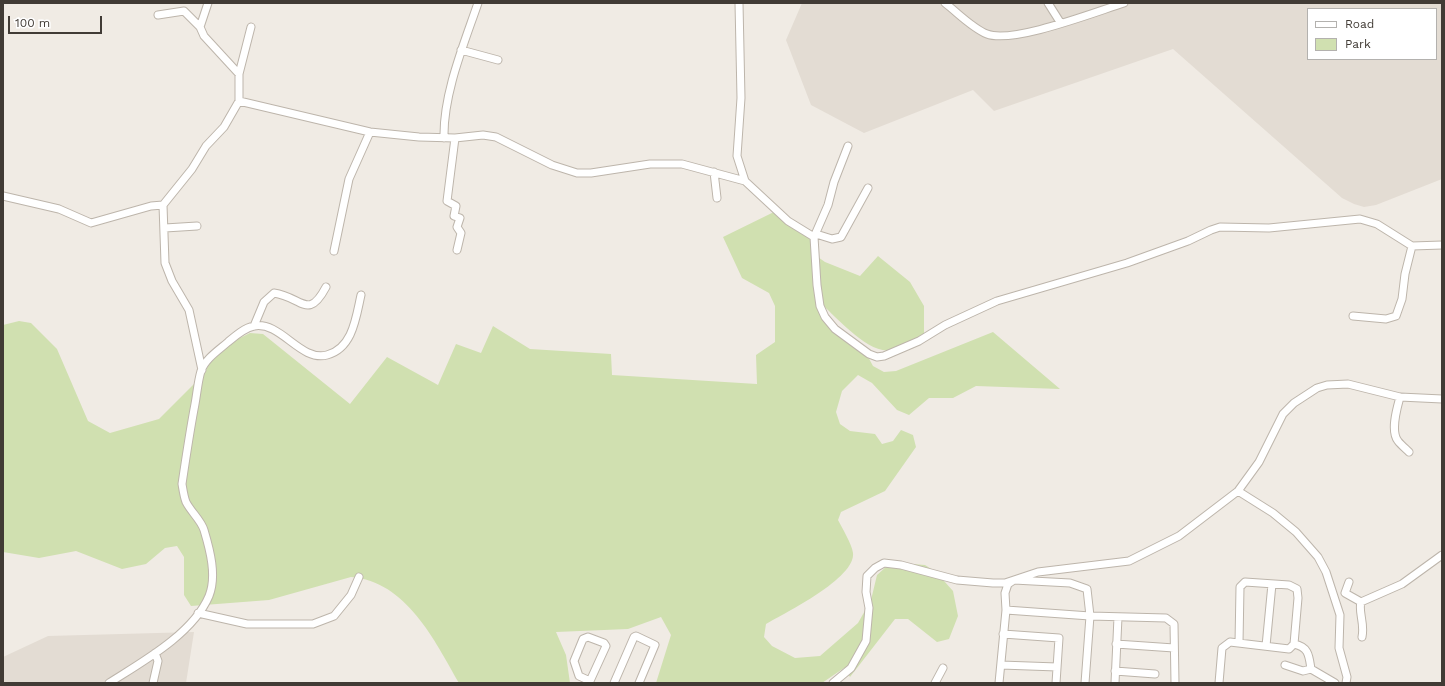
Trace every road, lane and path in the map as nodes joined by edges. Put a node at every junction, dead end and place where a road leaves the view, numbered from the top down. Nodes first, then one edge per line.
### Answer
1 (208, 3) edge
2 (739, 3) edge
3 (945, 3) edge
4 (1048, 3) edge
5 (1124, 3) edge
6 (475, 4) edge
7 (158, 15) dead end
8 (1060, 22) junction
9 (200, 27) junction
10 (251, 27) dead end
11 (461, 50) junction
12 (498, 60) dead end
13 (239, 74) junction
14 (239, 101) junction
15 (370, 132) junction
16 (444, 138) junction
17 (455, 138) junction
18 (848, 146) dead end
19 (714, 172) junction
20 (745, 181) junction
21 (868, 188) dead end
22 (3, 196) edge
23 (717, 198) dead end
24 (163, 205) junction
25 (197, 226) dead end
26 (165, 228) junction
27 (815, 235) junction
28 (1442, 245) edge
29 (1412, 246) junction
30 (457, 250) dead end
31 (334, 251) dead end
32 (326, 287) dead end
33 (361, 295) dead end
34 (1353, 316) dead end
35 (254, 326) junction
36 (202, 370) junction
37 (1400, 397) junction
38 (1442, 399) edge
39 (1410, 452) dead end
40 (1238, 491) junction
41 (1442, 555) edge
42 (359, 577) dead end
43 (1014, 580) junction
44 (1349, 582) dead end
45 (1272, 584) junction
46 (1361, 602) junction
47 (1006, 610) junction
48 (198, 613) junction
49 (1090, 616) junction
50 (1118, 617) junction
51 (1003, 634) junction
52 (1362, 637) dead end
53 (1239, 643) junction
54 (1116, 644) junction
55 (1294, 644) junction
56 (1266, 646) junction
57 (1174, 648) junction
58 (156, 653) junction
59 (1285, 664) dead end
60 (1001, 665) junction
61 (1057, 667) junction
62 (943, 668) dead end
63 (1311, 669) junction
64 (1115, 671) junction
65 (1155, 674) dead end
66 (591, 682) edge
67 (109, 683) edge
68 (153, 683) edge
69 (614, 683) edge
70 (639, 683) edge
71 (833, 683) edge
72 (935, 683) edge
73 (999, 683) edge
74 (1056, 683) edge
75 (1085, 683) edge
76 (1115, 683) edge
77 (1175, 683) edge
78 (1219, 683) edge
79 (1335, 683) edge
80 (1346, 683) edge

1 - 9 street
2 - 20 street
3 - 8 street
4 - 8 street
5 - 8 street
6 - 11 street
7 - 9 street
9 - 13 street
10 - 13 street
11 - 12 street
11 - 16 street
13 - 14 street
14 - 15 street
14 - 24 street
15 - 16 street
15 - 31 street
16 - 17 street
17 - 19 street
17 - 30 street
18 - 27 street
19 - 20 street
19 - 23 street
20 - 27 street
21 - 27 street
22 - 24 street
24 - 26 street
25 - 26 street
26 - 36 street
27 - 29 street
28 - 29 street
29 - 34 street
32 - 35 street
33 - 35 street
35 - 36 street
36 - 48 street
37 - 38 street
37 - 39 street
37 - 40 street
40 - 43 street
40 - 80 street
41 - 46 street
42 - 48 street
43 - 47 street
43 - 49 street
43 - 71 street
44 - 46 street
45 - 53 street
45 - 55 street
45 - 56 street
46 - 52 street
47 - 49 street
47 - 51 street
48 - 58 street
49 - 50 street
49 - 75 street
50 - 54 street
50 - 57 street
51 - 60 street
51 - 61 street
53 - 56 street
53 - 78 street
54 - 57 street
54 - 64 street
55 - 56 street
55 - 63 street
57 - 77 street
58 - 67 street
58 - 68 street
59 - 63 street
60 - 61 street
60 - 73 street
61 - 74 street
62 - 72 street
63 - 79 street
64 - 65 street
64 - 76 street
66 - 66 street
69 - 70 street

